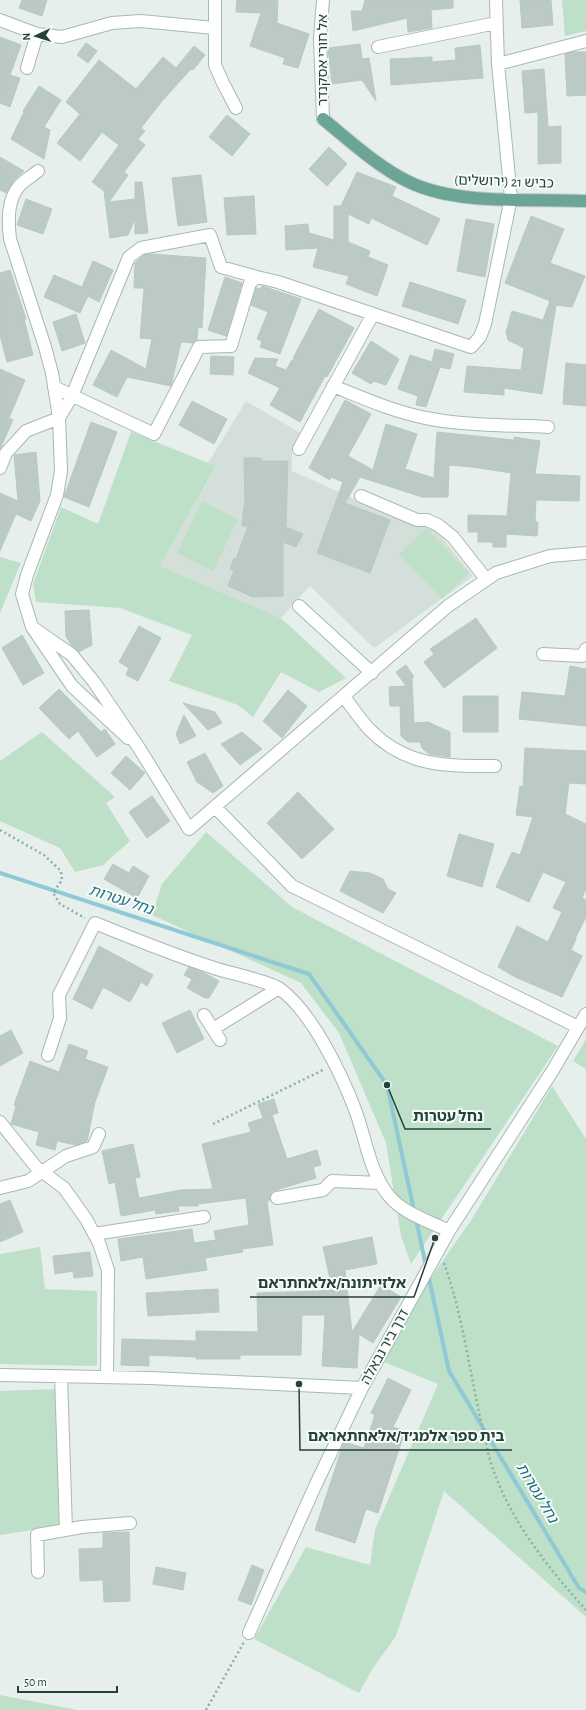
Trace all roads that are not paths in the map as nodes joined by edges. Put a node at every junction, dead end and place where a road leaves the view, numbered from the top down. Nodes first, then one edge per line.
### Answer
1 (215, 0) edge
2 (323, 0) edge
3 (496, 0) edge
4 (0, 20) edge
5 (496, 23) junction
6 (214, 28) junction
7 (38, 34) junction
8 (586, 41) edge
9 (378, 47) dead end
10 (498, 64) junction
11 (27, 68) dead end
12 (236, 108) dead end
13 (323, 119) joint
14 (38, 172) dead end
15 (511, 198) junction
16 (586, 201) edge
17 (257, 276) junction
18 (373, 314) junction
19 (333, 386) junction
20 (54, 387) junction
21 (72, 396) junction
22 (59, 418) junction
23 (548, 427) dead end
24 (299, 449) dead end
25 (0, 468) edge
26 (361, 496) dead end
27 (586, 553) edge
28 (486, 580) junction
29 (299, 606) dead end
30 (32, 627) junction
31 (586, 649) edge
32 (543, 654) dead end
33 (372, 673) junction
34 (344, 697) junction
35 (139, 748) junction
36 (495, 766) dead end
37 (215, 807) junction
38 (280, 988) junction
39 (586, 1014) edge
40 (204, 1015) dead end
41 (578, 1027) junction
42 (213, 1029) junction
43 (220, 1040) dead end
44 (48, 1055) dead end
45 (0, 1122) edge
46 (99, 1134) dead end
47 (42, 1172) junction
48 (380, 1183) junction
49 (0, 1188) edge
50 (277, 1198) dead end
51 (204, 1217) dead end
52 (449, 1231) junction
53 (94, 1234) junction
54 (0, 1375) edge
55 (61, 1376) junction
56 (107, 1377) junction
57 (362, 1388) junction
58 (130, 1523) dead end
59 (66, 1530) junction
60 (38, 1572) dead end
61 (249, 1633) road end

1 - 6 street
2 - 13 street, אל חורי אסקנדר
3 - 5 street
4 - 7 street
5 - 9 street
5 - 10 street
6 - 7 street
6 - 12 street
7 - 11 street
8 - 10 street
10 - 15 street
13 - 15 main road, כביש 21 (ירושלים)
14 - 20 street
15 - 16 main road, כביש 21 (ירושלים)
15 - 18 street
17 - 18 street
17 - 21 street
17 - 21 street
18 - 19 street
19 - 23 street
19 - 24 street
20 - 21 street
20 - 22 street
21 - 22 street
22 - 25 street
22 - 30 street
26 - 28 street
27 - 28 street
28 - 33 street
29 - 33 street
30 - 35 street
30 - 35 street
31 - 32 street
33 - 34 street
34 - 36 street
34 - 37 street
35 - 37 street
37 - 41 street
38 - 42 street
38 - 44 street
38 - 48 street
39 - 41 street, דרך ביר נבאלה
40 - 42 street
41 - 52 street, דרך ביר נבאלה
42 - 43 street
45 - 47 street
46 - 47 street
47 - 49 street
47 - 53 street
48 - 50 street
48 - 52 street
51 - 53 street
52 - 57 street, דרך ביר נבאלה
53 - 56 street
54 - 55 street
55 - 56 street
55 - 59 street
56 - 57 street
57 - 61 street, דרך ביר נבאלה
58 - 59 street
59 - 60 street

